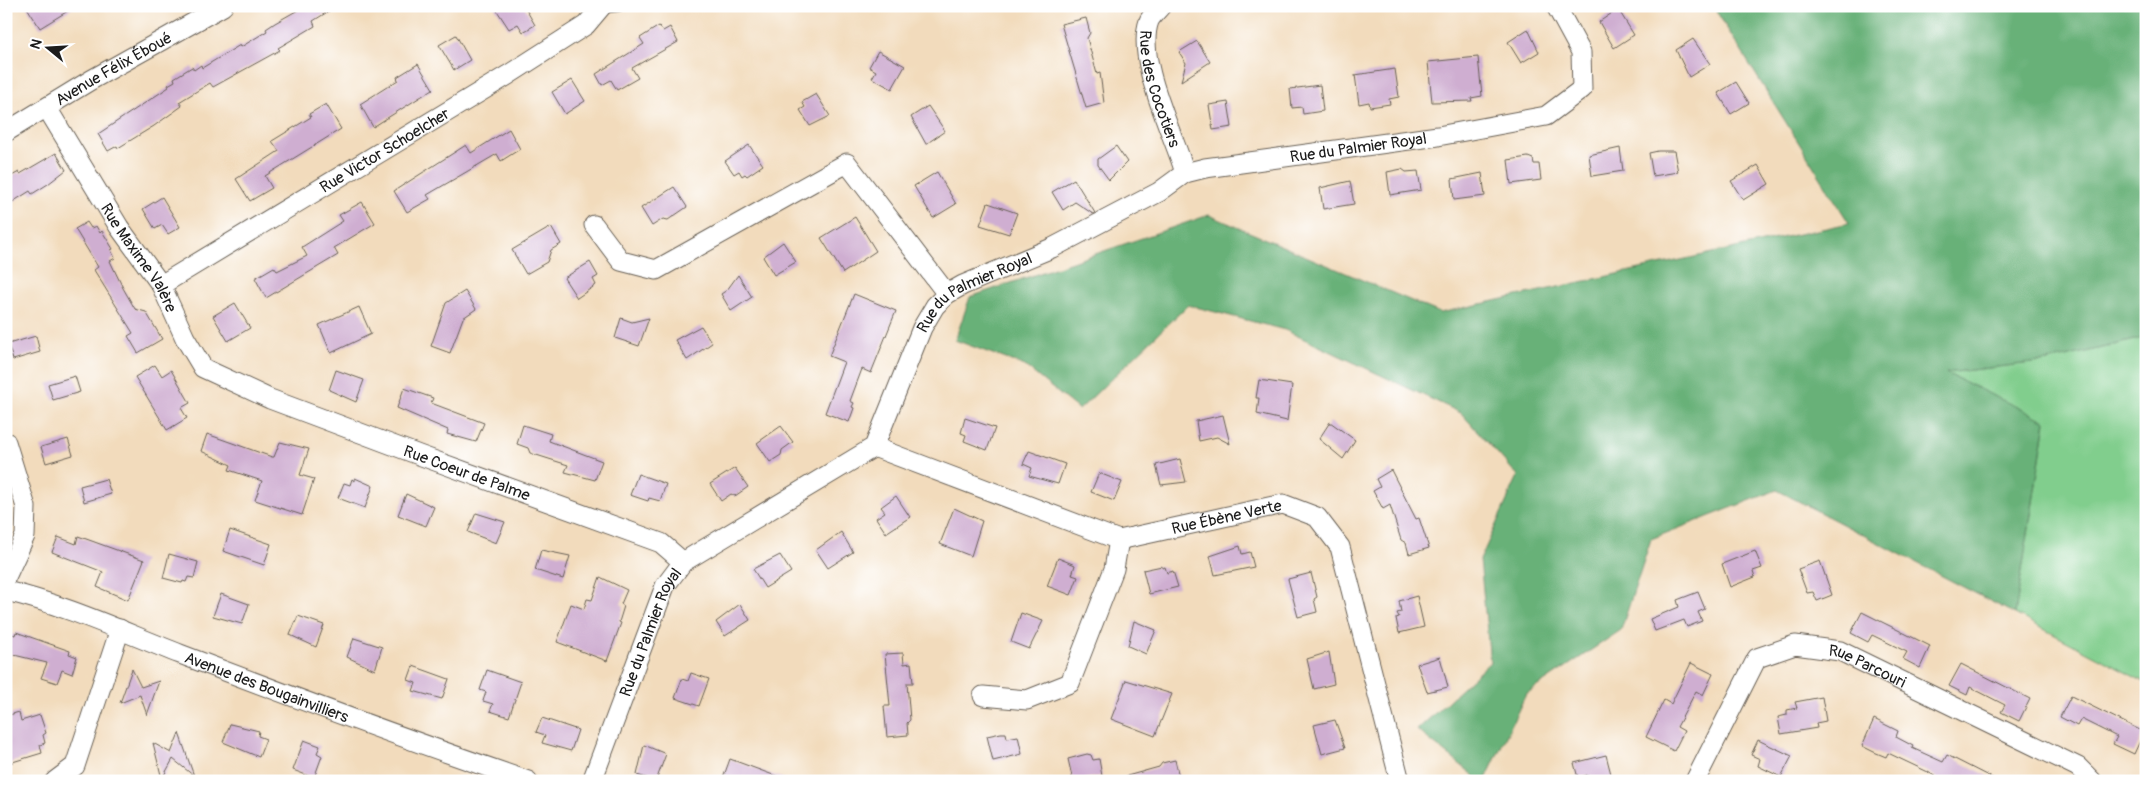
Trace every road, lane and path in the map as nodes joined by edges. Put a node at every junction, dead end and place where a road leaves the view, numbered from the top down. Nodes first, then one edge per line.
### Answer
1 (223, 6) edge
2 (1161, 6) edge
3 (1556, 6) edge
4 (608, 7) edge
5 (47, 108) junction
6 (6, 132) edge
7 (1185, 173) junction
8 (594, 225) dead end
9 (161, 285) junction
10 (947, 294) junction
11 (246, 389) joint
12 (6, 442) edge
13 (874, 446) junction
14 (1119, 540) junction
15 (683, 562) junction
16 (6, 577) edge
17 (6, 591) edge
18 (120, 629) junction
19 (984, 696) dead end
20 (55, 781) edge
21 (528, 781) edge
22 (592, 781) edge
23 (1400, 781) edge
24 (1695, 781) edge
25 (2092, 781) edge

1 - 5 street, Avenue Félix Éboué
2 - 7 street, Rue des Cocotiers
3 - 7 street, Rue du Palmier Royal
4 - 9 street, Rue Victor Schoelcher
5 - 6 street, Avenue Félix Éboué
5 - 9 street, Rue Maxime Valère
7 - 10 street, Rue du Palmier Royal
8 - 10 street
9 - 11 street, Rue Maxime Valère
10 - 13 street, Rue du Palmier Royal
11 - 15 street, Rue Coeur de Palme
12 - 16 street
13 - 14 street
13 - 15 street, Rue du Palmier Royal
14 - 19 street
14 - 23 street, Rue Ébène Verte
15 - 22 street, Rue du Palmier Royal
17 - 18 street, Avenue des Bougainvilliers
18 - 20 street
18 - 21 street, Avenue des Bougainvilliers
24 - 25 street, Rue Parcouri

